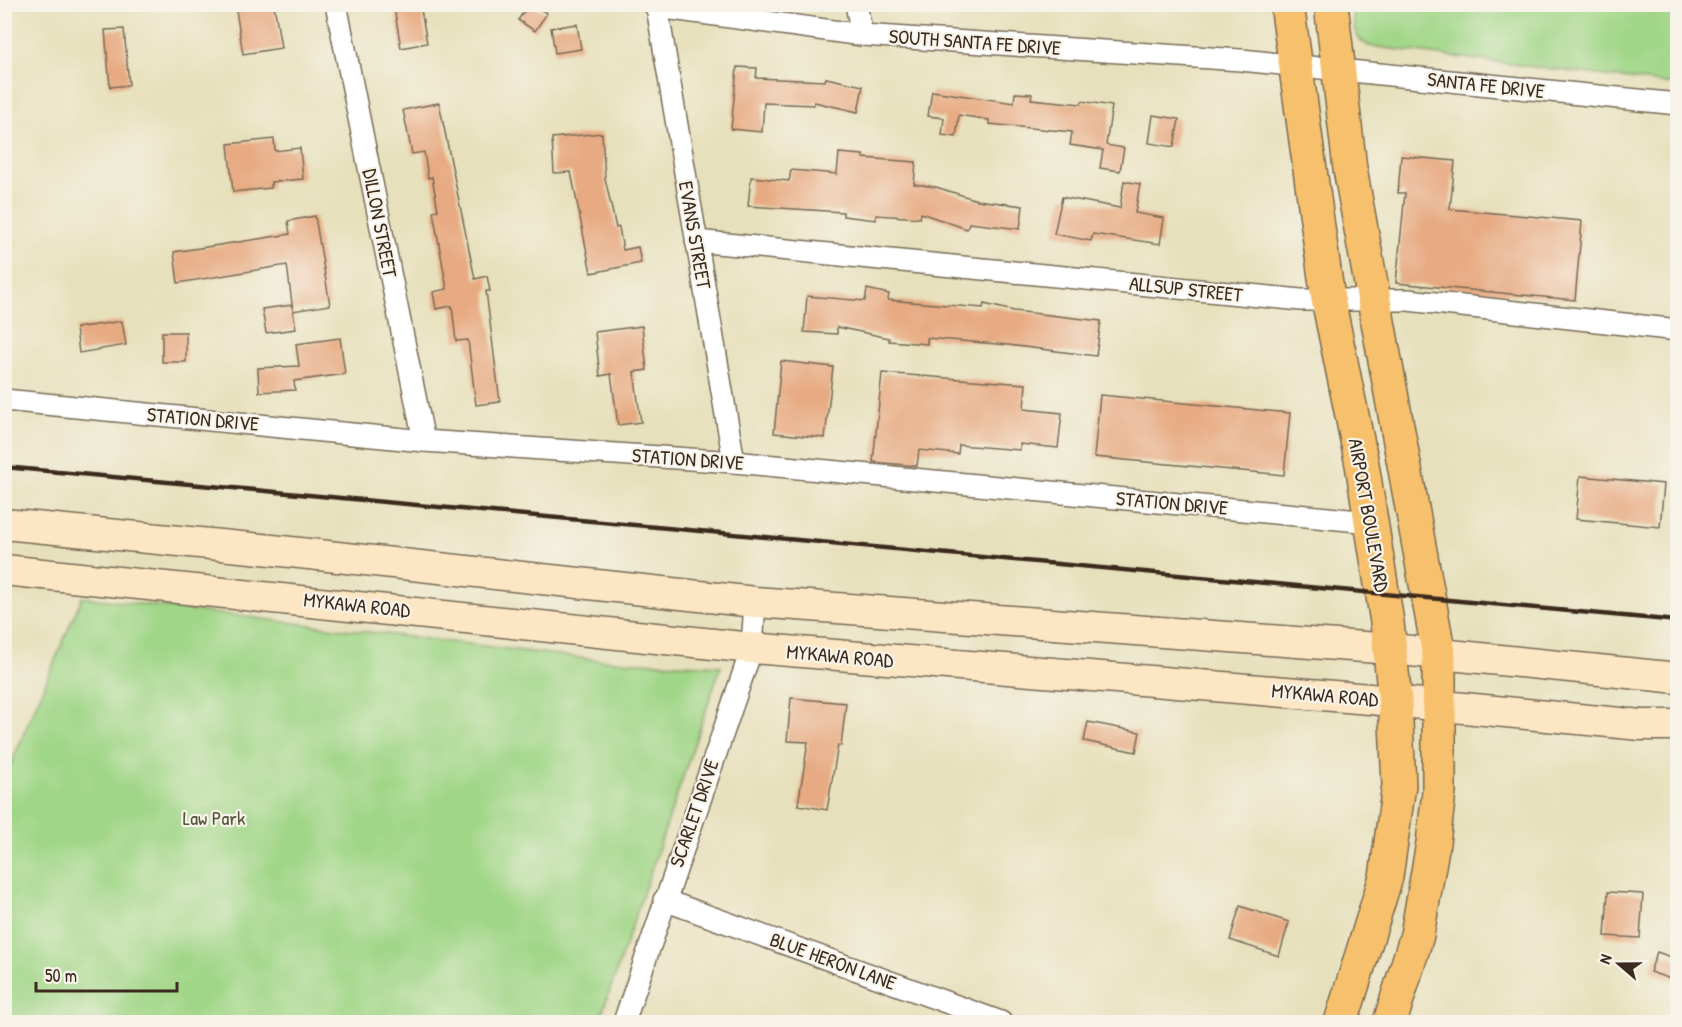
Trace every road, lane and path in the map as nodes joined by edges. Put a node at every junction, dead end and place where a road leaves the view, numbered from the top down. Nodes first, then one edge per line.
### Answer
1 (336, 4) edge
2 (856, 4) edge
3 (1287, 4) edge
4 (1331, 4) edge
5 (655, 6) edge
6 (862, 35) junction
7 (1294, 67) junction
8 (1339, 71) junction
9 (1677, 104) edge
10 (696, 240) junction
11 (1328, 299) junction
12 (1375, 300) junction
13 (1677, 330) edge
14 (4, 400) edge
15 (424, 441) junction
16 (734, 462) junction
17 (1370, 522) junction
18 (4, 524) edge
19 (412, 565) junction
20 (4, 570) edge
21 (755, 602) junction
22 (409, 610) junction
23 (752, 648) junction
24 (1391, 649) junction
25 (1439, 655) junction
26 (1677, 678) edge
27 (1395, 701) junction
28 (1440, 706) junction
29 (1677, 725) edge
30 (664, 900) junction
31 (989, 1020) edge
32 (624, 1023) edge
33 (1341, 1023) edge
34 (1390, 1023) edge

1 - 15 street, DILLON STREET
2 - 6 street
3 - 7 main road, AIRPORT BOULEVARD
4 - 8 main road
5 - 6 street, SOUTH SANTA FE DRIVE
5 - 10 street, EVANS STREET
6 - 7 street, SOUTH SANTA FE DRIVE
7 - 8 street, SANTA FE DRIVE
7 - 11 main road, AIRPORT BOULEVARD
8 - 9 street, SANTA FE DRIVE
8 - 12 main road
10 - 11 street, ALLSUP STREET
10 - 16 street, EVANS STREET
11 - 12 street, ALLSUP STREET
11 - 17 main road, AIRPORT BOULEVARD
12 - 13 street, ALLSUP STREET
12 - 25 main road
14 - 15 street, STATION DRIVE
15 - 16 street, STATION DRIVE
16 - 17 street, STATION DRIVE
17 - 24 main road, AIRPORT BOULEVARD
18 - 19 main road
19 - 21 main road
19 - 22 main road
20 - 22 main road, MYKAWA ROAD
21 - 23 street, SCARLET DRIVE
21 - 24 main road
22 - 23 main road, MYKAWA ROAD
23 - 27 main road, MYKAWA ROAD
23 - 30 street, SCARLET DRIVE
24 - 25 main road
24 - 27 main road, AIRPORT BOULEVARD
25 - 26 main road
25 - 28 main road
27 - 28 main road, MYKAWA ROAD
27 - 33 main road, AIRPORT BOULEVARD
28 - 29 main road, MYKAWA ROAD
28 - 34 main road
30 - 31 street, BLUE HERON LANE
30 - 32 street, SCARLET DRIVE

